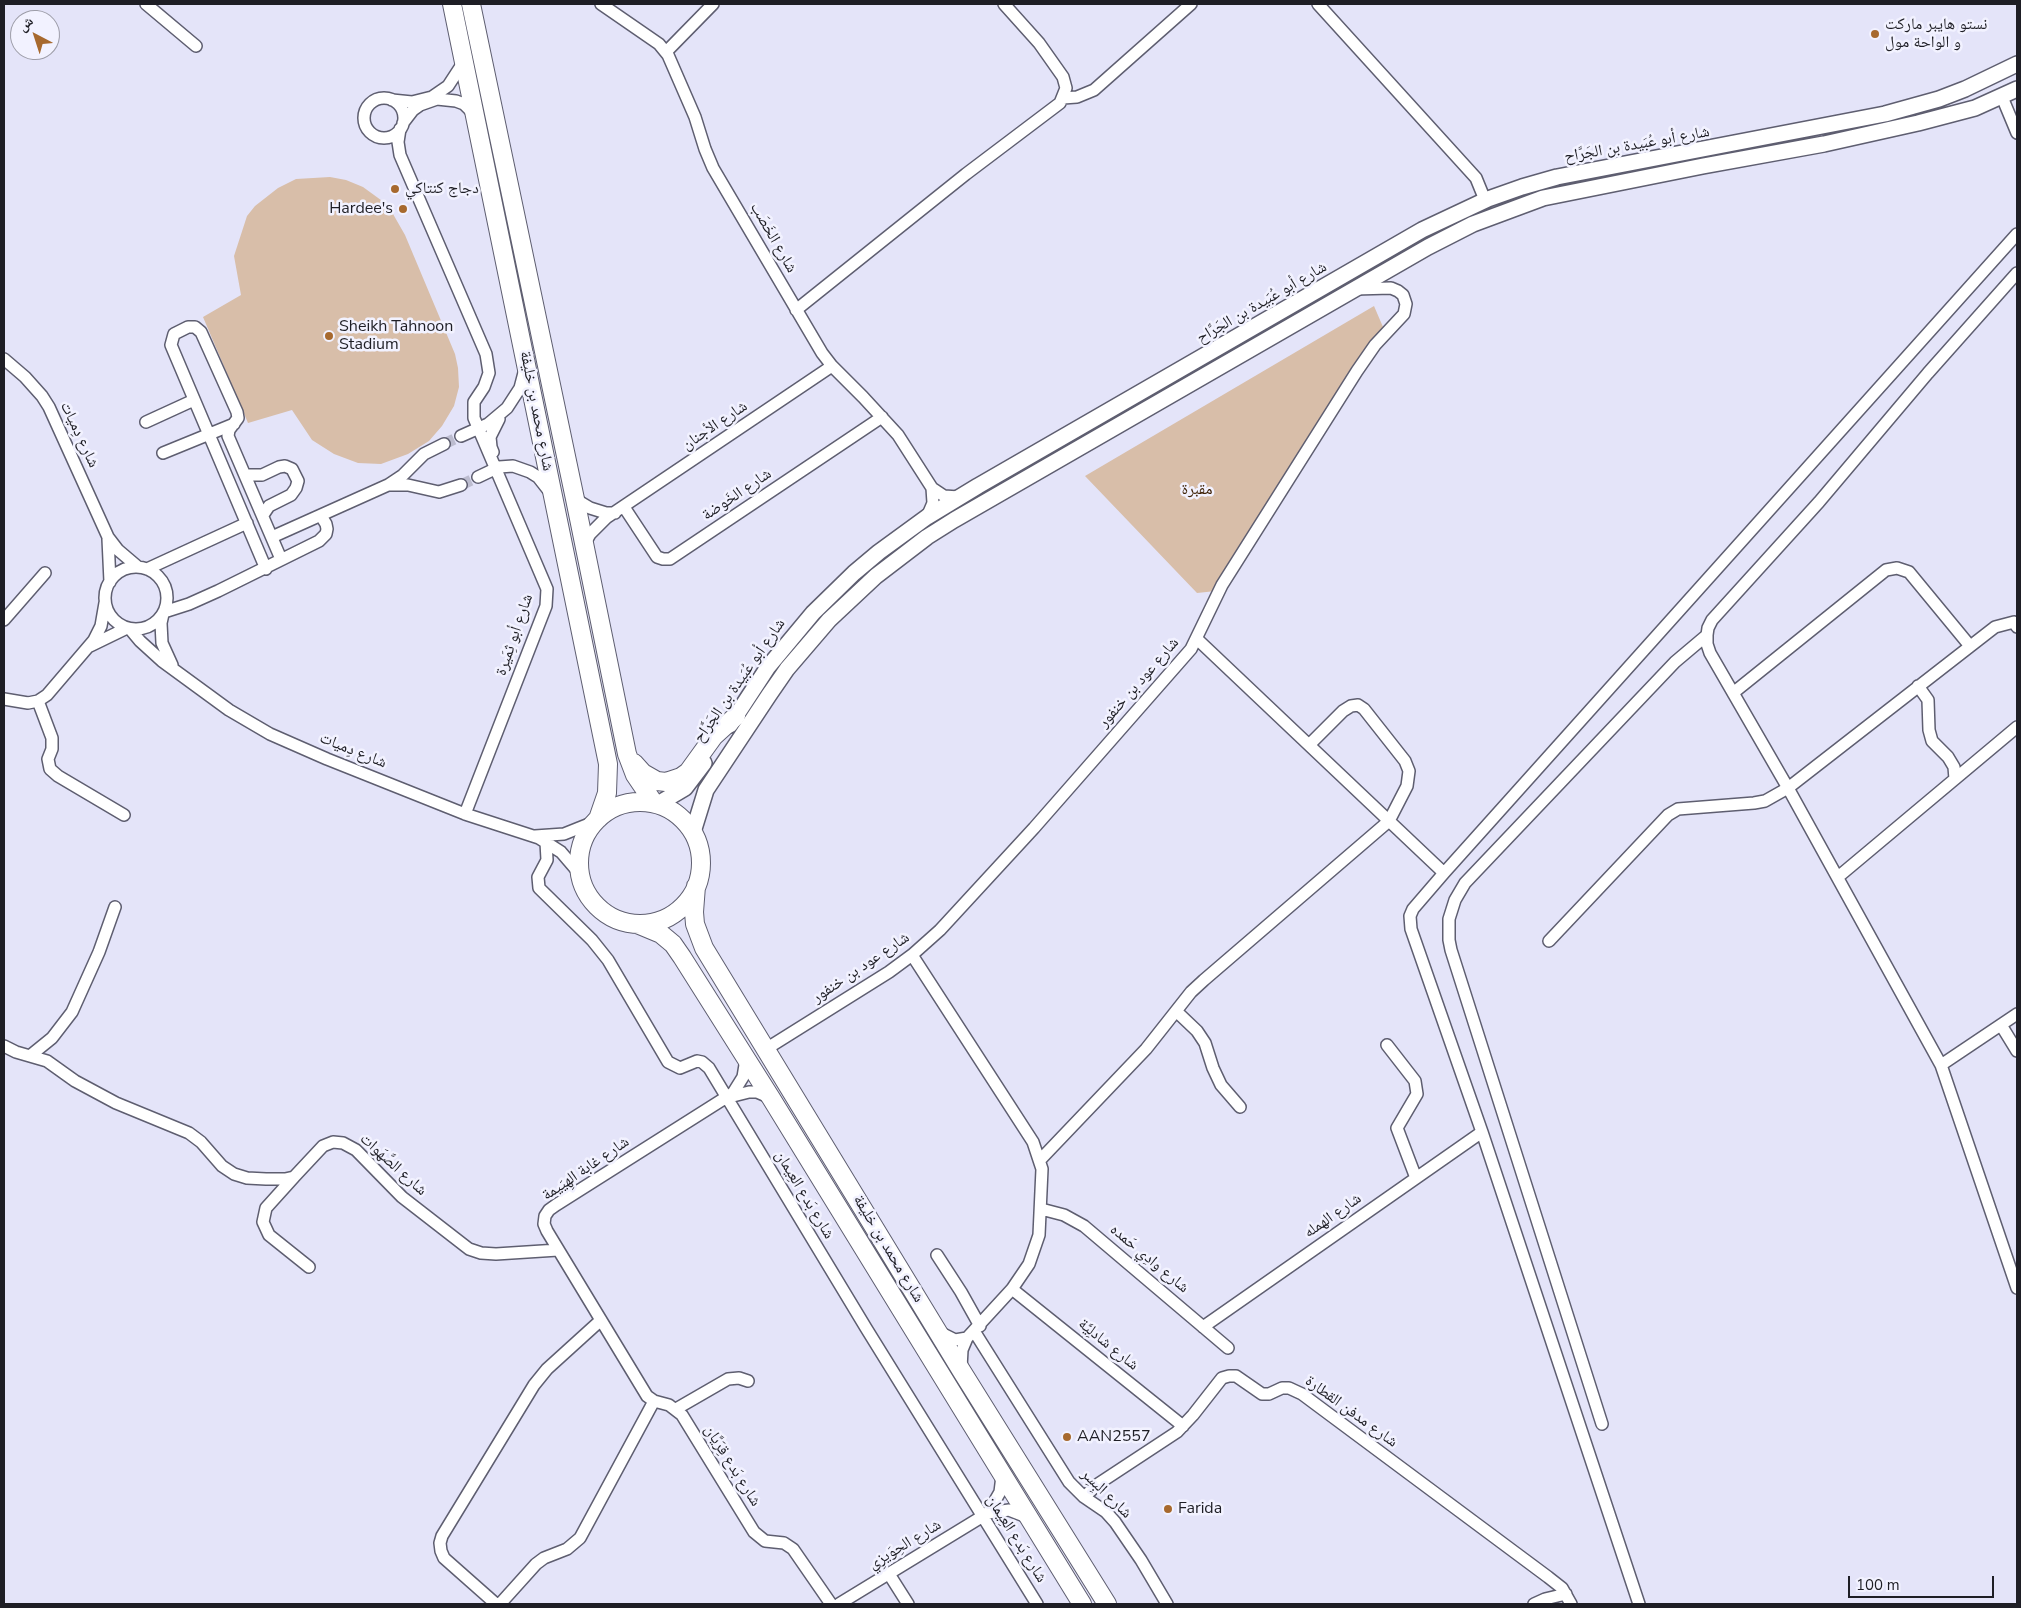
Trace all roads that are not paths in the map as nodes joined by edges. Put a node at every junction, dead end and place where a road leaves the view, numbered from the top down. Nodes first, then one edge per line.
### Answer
1 (146, 4) edge
2 (452, 4) edge
3 (470, 4) edge
4 (600, 4) edge
5 (713, 4) edge
6 (1004, 4) edge
7 (1192, 4) edge
8 (1318, 4) edge
9 (196, 46) dead end
10 (666, 52) junction
11 (2017, 57) edge
12 (463, 63) junction
13 (2017, 64) edge
14 (1991, 77) junction
15 (2017, 84) edge
16 (2017, 90) edge
17 (2002, 97) junction
18 (1063, 98) junction
19 (392, 100) junction
20 (428, 100) junction
21 (474, 114) junction
22 (401, 127) junction
23 (2017, 133) edge
24 (380, 137) junction
25 (400, 155) junction
26 (1485, 200) junction
27 (2017, 234) edge
28 (2017, 273) edge
29 (1354, 290) junction
30 (796, 310) junction
31 (4, 359) edge
32 (527, 363) junction
33 (832, 366) junction
34 (194, 400) junction
35 (504, 411) junction
36 (882, 417) junction
37 (146, 422) dead end
38 (235, 423) junction
39 (477, 429) junction
40 (209, 434) junction
41 (461, 436) tunnel mouth
42 (444, 444) tunnel mouth
43 (162, 453) dead end
44 (416, 462) junction
45 (510, 465) junction
46 (496, 469) junction
47 (246, 476) junction
48 (478, 477) tunnel mouth
49 (388, 485) junction
50 (461, 485) tunnel mouth
51 (932, 488) junction
52 (427, 490) junction
53 (553, 497) junction
54 (575, 498) junction
55 (959, 498) junction
56 (619, 510) junction
57 (263, 515) junction
58 (321, 516) junction
59 (927, 517) junction
60 (247, 523) junction
61 (108, 537) junction
62 (272, 537) junction
63 (585, 543) junction
64 (281, 559) junction
65 (142, 568) junction
66 (266, 569) junction
67 (45, 573) dead end
68 (110, 582) junction
69 (105, 602) junction
70 (164, 613) junction
71 (4, 620) edge
72 (2017, 627) edge
73 (129, 629) junction
74 (1707, 635) junction
75 (1197, 639) junction
76 (1970, 646) junction
77 (89, 647) junction
78 (176, 671) junction
79 (1918, 686) junction
80 (1733, 693) junction
81 (4, 699) edge
82 (38, 701) junction
83 (736, 716) junction
84 (2017, 727) edge
85 (1309, 745) junction
86 (627, 754) junction
87 (1955, 779) junction
88 (1788, 788) junction
89 (656, 804) junction
90 (466, 814) junction
91 (124, 815) dead end
92 (596, 820) junction
93 (1389, 822) junction
94 (692, 832) junction
95 (531, 836) junction
96 (546, 842) junction
97 (579, 873) junction
98 (1444, 873) junction
99 (1838, 878) junction
100 (696, 886) junction
101 (115, 907) dead end
102 (637, 924) junction
103 (1549, 941) dead end
104 (912, 955) junction
105 (1176, 1011) junction
106 (2017, 1014) edge
107 (2001, 1025) junction
108 (1387, 1045) dead end
109 (4, 1046) edge
110 (766, 1049) junction
111 (2017, 1051) edge
112 (31, 1056) junction
113 (746, 1057) junction
114 (1941, 1065) junction
115 (727, 1097) junction
116 (771, 1098) junction
117 (1240, 1107) dead end
118 (1482, 1132) junction
119 (1040, 1160) junction
120 (294, 1176) junction
121 (1416, 1178) junction
122 (1041, 1209) junction
123 (558, 1250) junction
124 (938, 1255) dead end
125 (309, 1267) dead end
126 (2017, 1288) edge
127 (1012, 1289) junction
128 (601, 1320) junction
129 (1203, 1327) junction
130 (977, 1328) junction
131 (939, 1332) junction
132 (1228, 1348) dead end
133 (961, 1370) junction
134 (748, 1381) dead end
135 (654, 1401) junction
136 (676, 1409) junction
137 (1602, 1424) dead end
138 (1183, 1426) junction
139 (1002, 1476) junction
140 (1084, 1497) junction
141 (986, 1515) junction
142 (1028, 1518) junction
143 (889, 1574) junction
144 (1569, 1599) edge
145 (498, 1604) edge
146 (830, 1604) edge
147 (839, 1604) edge
148 (908, 1604) edge
149 (1037, 1604) edge
150 (1082, 1604) edge
151 (1107, 1604) edge
152 (1167, 1604) edge
153 (1534, 1604) edge
154 (1639, 1604) edge

1 - 9 street
2 - 12 highway, شارع محمد بن خليفة
3 - 54 highway, شارع محمد بن خليفة
4 - 10 street, شارع الخَصَب
5 - 10 street
6 - 18 street
7 - 18 street
8 - 26 street
10 - 30 street, شارع الخَصَب
11 - 14 street
12 - 20 street
12 - 21 highway, شارع محمد بن خليفة
13 - 14 main road, شارع أبو عُبَيدة بن الجَرَّاح
14 - 26 main road, شارع أبو عُبَيدة بن الجَرَّاح
15 - 17 main road
16 - 17 main road, شارع أبو عُبَيدة بن الجَرَّاح
17 - 23 street
17 - 29 main road, شارع أبو عُبَيدة بن الجَرَّاح
18 - 30 street
19 - 20 street
19 - 22 street
19 - 24 street
20 - 21 street
20 - 22 street
21 - 32 highway, شارع محمد بن خليفة
22 - 24 street
22 - 25 street, شارع أبو ثِمَيرة
24 - 25 street, شارع أبو ثِمَيرة
25 - 39 street, شارع أبو ثِمَيرة
26 - 55 main road, شارع أبو عُبَيدة بن الجَرَّاح
27 - 98 street
28 - 74 street
29 - 75 street, شارع عود بن خنفور
29 - 94 main road, شارع أبو عُبَيدة بن الجَرَّاح
30 - 33 street, شارع الخَصَب
31 - 61 street, شارع دِميات
32 - 35 street
32 - 53 highway, شارع محمد بن خليفة
33 - 36 street, شارع الخَصَب
33 - 56 street, شارع الأجنان
34 - 37 street
34 - 38 street
34 - 40 street
35 - 39 street
35 - 45 street
36 - 51 street, شارع الخَصَب
36 - 56 street, شارع الخَوضة
38 - 40 street
38 - 47 street
39 - 41 street
39 - 46 street, شارع أبو ثِمَيرة
40 - 43 street
40 - 60 street
42 - 44 street
44 - 49 street
44 - 52 street
45 - 46 street
45 - 53 street
46 - 48 street
46 - 90 street, شارع أبو ثِمَيرة
47 - 57 street
47 - 57 street
49 - 52 street
49 - 58 street
50 - 52 street
51 - 55 street
51 - 59 street
53 - 92 highway, شارع محمد بن خليفة
54 - 56 street
54 - 63 highway, شارع محمد بن خليفة
55 - 59 main road, شارع أبو عُبَيدة بن الجَرَّاح
56 - 63 street, شارع الأجنان
57 - 62 street
58 - 62 street
58 - 64 street
59 - 83 main road, شارع أبو عُبَيدة بن الجَرَّاح
60 - 65 street
60 - 66 street
61 - 65 street, شارع دِميات
61 - 68 street, شارع دِميات
62 - 64 street
63 - 86 highway, شارع محمد بن خليفة
64 - 66 street
65 - 68 street
65 - 70 street
66 - 70 street
67 - 71 street
68 - 69 street
69 - 73 street
69 - 77 street
70 - 73 street
70 - 78 street, شارع دِميات
72 - 76 street
73 - 77 street
73 - 78 street, شارع دِميات
74 - 80 street
74 - 137 street
75 - 85 street
75 - 104 street, شارع عود بن خنفور
76 - 79 street
76 - 80 street
77 - 82 street
78 - 90 street, شارع دِميات
79 - 87 street
79 - 88 street
80 - 88 street
81 - 82 street
82 - 91 street
83 - 86 highway
83 - 89 main road, شارع أبو عُبَيدة بن الجَرَّاح
84 - 87 street
85 - 93 street
85 - 93 street
86 - 89 highway, شارع محمد بن خليفة
87 - 99 street
88 - 99 street
88 - 103 street
89 - 92 highway
89 - 94 highway
90 - 95 street, شارع دِميات
92 - 95 street, شارع دِميات
92 - 97 highway
93 - 98 street
93 - 105 street
94 - 100 highway
95 - 96 street, شارع دِميات
96 - 97 street, شارع دِميات
96 - 115 street, شارع بَدع العِيمان
97 - 102 highway
98 - 118 street
99 - 114 street
100 - 102 highway
100 - 110 highway, شارع محمد بن خليفة
101 - 112 street
102 - 113 highway, شارع محمد بن خليفة
104 - 110 street, شارع عود بن خنفور
104 - 119 street
105 - 117 street
105 - 119 street
106 - 107 street
107 - 111 street
107 - 114 street
108 - 121 street
109 - 112 street
110 - 131 highway, شارع محمد بن خليفة
112 - 120 street
113 - 115 street, شارع غابة الهِيَيمة
113 - 116 highway, شارع محمد بن خليفة
114 - 126 street
115 - 116 street, شارع غابة الهِيَيمة
115 - 123 street, شارع غابة الهِيَيمة
115 - 141 street, شارع بَدع العِيمان
116 - 139 highway, شارع محمد بن خليفة
118 - 121 street, شارع الهمله
118 - 154 street
119 - 122 street
120 - 123 street, شارع الصَّهَوات
120 - 125 street, شارع الصَّهَوات
121 - 129 street, شارع الهمله
122 - 127 street
122 - 129 street, شارع وادِي حَمده
123 - 128 street, شارع غابة الهِيَيمة
124 - 130 street, شارع البِسِر
127 - 130 street
127 - 138 street, شارع شادلِيَّة
128 - 135 street, شارع غابة الهِيَيمة
128 - 145 street
129 - 132 street, شارع وادِي حَمده
130 - 131 street
130 - 133 street
130 - 140 street, شارع البِسِر
131 - 133 highway, شارع محمد بن خليفة
133 - 151 highway, شارع محمد بن خليفة
134 - 136 street
135 - 136 street
135 - 145 street
136 - 146 street, شارع بَدع قِرَيَّان
138 - 140 street, شارع مدفن القطارة
138 - 144 street, شارع مدفن القطارة
139 - 141 street, شارع الحِوَيزِي
139 - 142 highway, شارع محمد بن خليفة
140 - 152 street, شارع البِسِر
141 - 142 street, شارع الحِوَيزِي
141 - 143 street, شارع الحِوَيزِي
141 - 149 street, شارع بَدع العِيمان
142 - 150 highway, شارع محمد بن خليفة
143 - 147 street, شارع الحِوَيزِي
143 - 148 street
144 - 153 street

